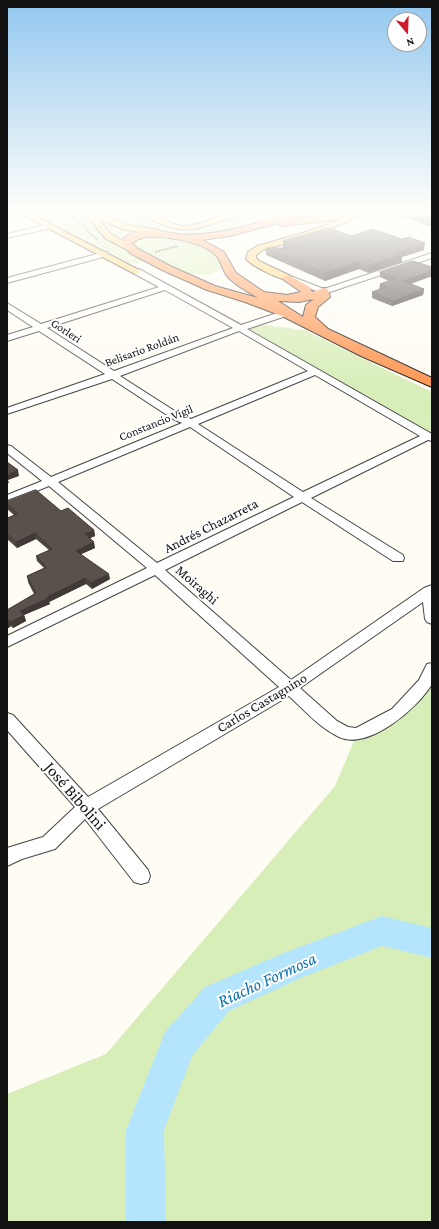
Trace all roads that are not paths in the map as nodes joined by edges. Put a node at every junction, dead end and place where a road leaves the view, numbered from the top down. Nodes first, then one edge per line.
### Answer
1 (38, 271) edge
2 (136, 271) edge
3 (174, 271) edge
4 (225, 271) edge
5 (230, 271) edge
6 (273, 271) edge
7 (385, 271) edge
8 (184, 276) junction
9 (288, 278) junction
10 (7, 281) edge
11 (167, 287) junction
12 (255, 292) junction
13 (324, 292) junction
14 (299, 298) junction
15 (7, 306) edge
16 (291, 315) junction
17 (39, 328) junction
18 (240, 328) junction
19 (329, 334) junction
20 (7, 338) edge
21 (315, 372) junction
22 (113, 375) junction
23 (432, 383) edge
24 (7, 411) edge
25 (190, 423) junction
26 (430, 437) edge
27 (7, 448) edge
28 (50, 481) junction
29 (302, 497) junction
30 (7, 499) edge
31 (398, 558) dead end
32 (156, 570) junction
33 (431, 590) edge
34 (432, 619) edge
35 (7, 642) edge
36 (432, 668) edge
37 (290, 688) junction
38 (7, 719) edge
39 (86, 807) junction
40 (7, 858) edge
41 (141, 876) dead end

1 - 10 street
2 - 11 street
3 - 8 highway
4 - 8 highway
5 - 12 highway
6 - 9 main road
7 - 13 street
8 - 16 highway
9 - 13 street
9 - 14 highway
11 - 17 street
11 - 18 street
12 - 14 highway
12 - 16 highway
13 - 14 highway
13 - 19 highway
15 - 17 street, Gorleri
16 - 18 street, Belisario Roldán
16 - 19 highway
17 - 20 street
17 - 22 street, Gorleri
18 - 21 street
18 - 22 street, Belisario Roldán
19 - 23 highway
21 - 25 street, Constancio Vigil
21 - 26 street
22 - 24 street, Belisario Roldán
22 - 25 street, Gorleri
25 - 28 street, Constancio Vigil
25 - 29 street, Gorleri
26 - 29 street, Andrés Chazarreta
27 - 28 street, Moiraghi
28 - 30 street, Constancio Vigil
28 - 32 street, Moiraghi
29 - 31 street, Gorleri
29 - 32 street, Andrés Chazarreta
32 - 35 street, Andrés Chazarreta
32 - 37 street, Moiraghi
33 - 34 street
33 - 37 street, Carlos Castagnino
36 - 37 street, Moiraghi
37 - 39 street, Carlos Castagnino
38 - 39 street, José Bibolini
39 - 40 street, Carlos Castagnino
39 - 41 street, José Bibolini

